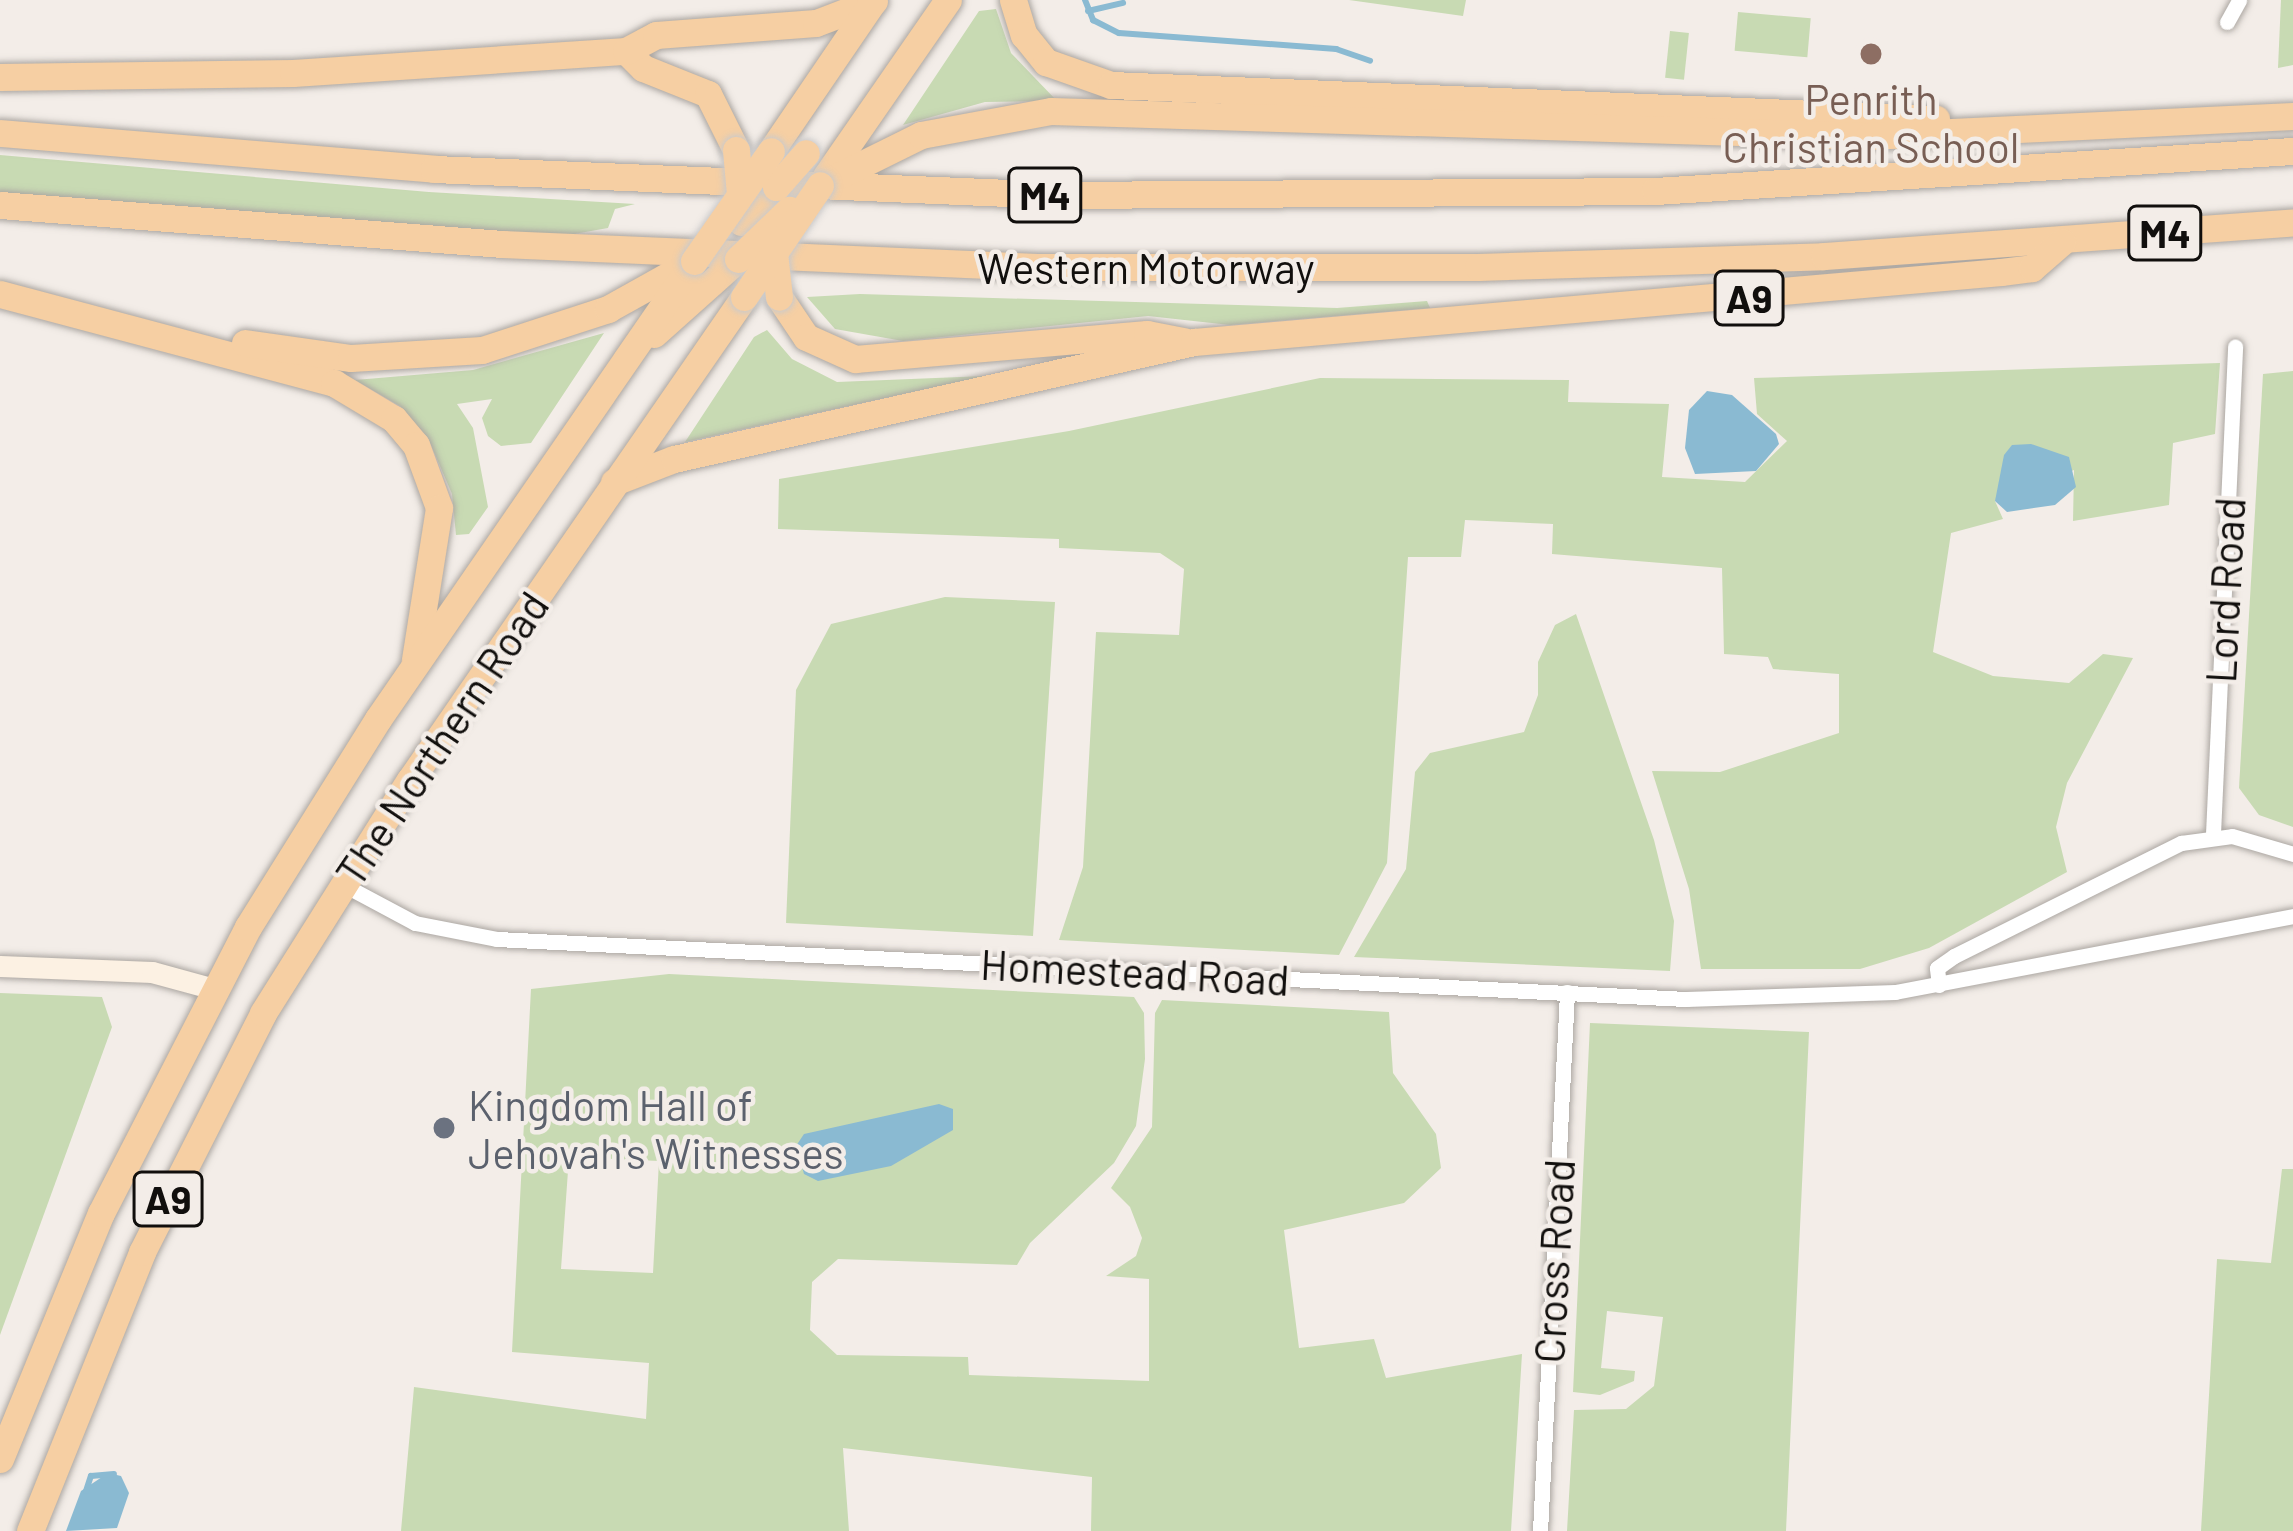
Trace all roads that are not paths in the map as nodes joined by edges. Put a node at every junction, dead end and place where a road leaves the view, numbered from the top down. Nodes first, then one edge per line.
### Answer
1 (874, 0) edge
2 (948, 0) edge
3 (1013, 0) edge
4 (2240, 0) edge
5 (2227, 22) dead end
6 (626, 51) junction
7 (0, 77) edge
8 (2293, 116) edge
9 (866, 117) junction
10 (2103, 126) junction
11 (0, 133) edge
12 (2293, 151) edge
13 (788, 152) junction
14 (820, 185) junction
15 (776, 187) junction
16 (0, 205) edge
17 (740, 208) junction
18 (2293, 222) edge
19 (774, 238) junction
20 (2062, 242) junction
21 (738, 259) junction
22 (694, 261) junction
23 (0, 294) edge
24 (725, 296) junction
25 (187, 339) junction
26 (1195, 343) junction
27 (2235, 346) dead end
28 (633, 352) junction
29 (614, 482) junction
30 (415, 664) junction
31 (2213, 834) junction
32 (2293, 854) edge
33 (342, 884) junction
34 (2293, 916) edge
35 (0, 966) edge
36 (1939, 985) junction
37 (214, 989) junction
38 (1568, 992) junction
39 (0, 1459) edge
40 (30, 1531) edge
41 (1540, 1531) edge

1 - 6 highway, A9
1 - 13 highway, The Northern Road / A9
2 - 9 highway, The Northern Road / A9
3 - 10 highway
4 - 5 street
6 - 7 highway, A9
6 - 17 highway, bridge
8 - 10 highway
9 - 13 highway
9 - 14 highway, The Northern Road / A9
10 - 14 highway
11 - 12 highway, Western Motorway / M4
13 - 15 highway, bridge
13 - 17 highway, The Northern Road / A9, bridge
14 - 19 highway, The Northern Road / A9, bridge
15 - 17 highway
15 - 19 highway, bridge
16 - 20 highway, Western Motorway / M4
17 - 21 highway
17 - 22 highway, The Northern Road / A9, bridge
18 - 20 highway, Western Motorway / M4
19 - 21 highway, bridge
19 - 24 highway, The Northern Road / A9, bridge
19 - 26 highway, bridge
20 - 26 highway, A9
21 - 24 highway
22 - 25 highway
22 - 28 highway, The Northern Road / A9
23 - 25 highway
24 - 28 highway
24 - 29 highway, The Northern Road / A9
25 - 30 highway
26 - 29 highway, A9
27 - 31 street, Lord Road
28 - 30 highway, The Northern Road / A9
29 - 33 highway, The Northern Road / A9
30 - 37 highway, The Northern Road / A9
31 - 32 street
31 - 36 street
33 - 38 street, Homestead Road
33 - 40 highway, The Northern Road / A9
34 - 36 street, Homestead Road
35 - 37 street
36 - 38 street, Homestead Road
37 - 39 highway, The Northern Road / A9
38 - 41 street, Cross Road

